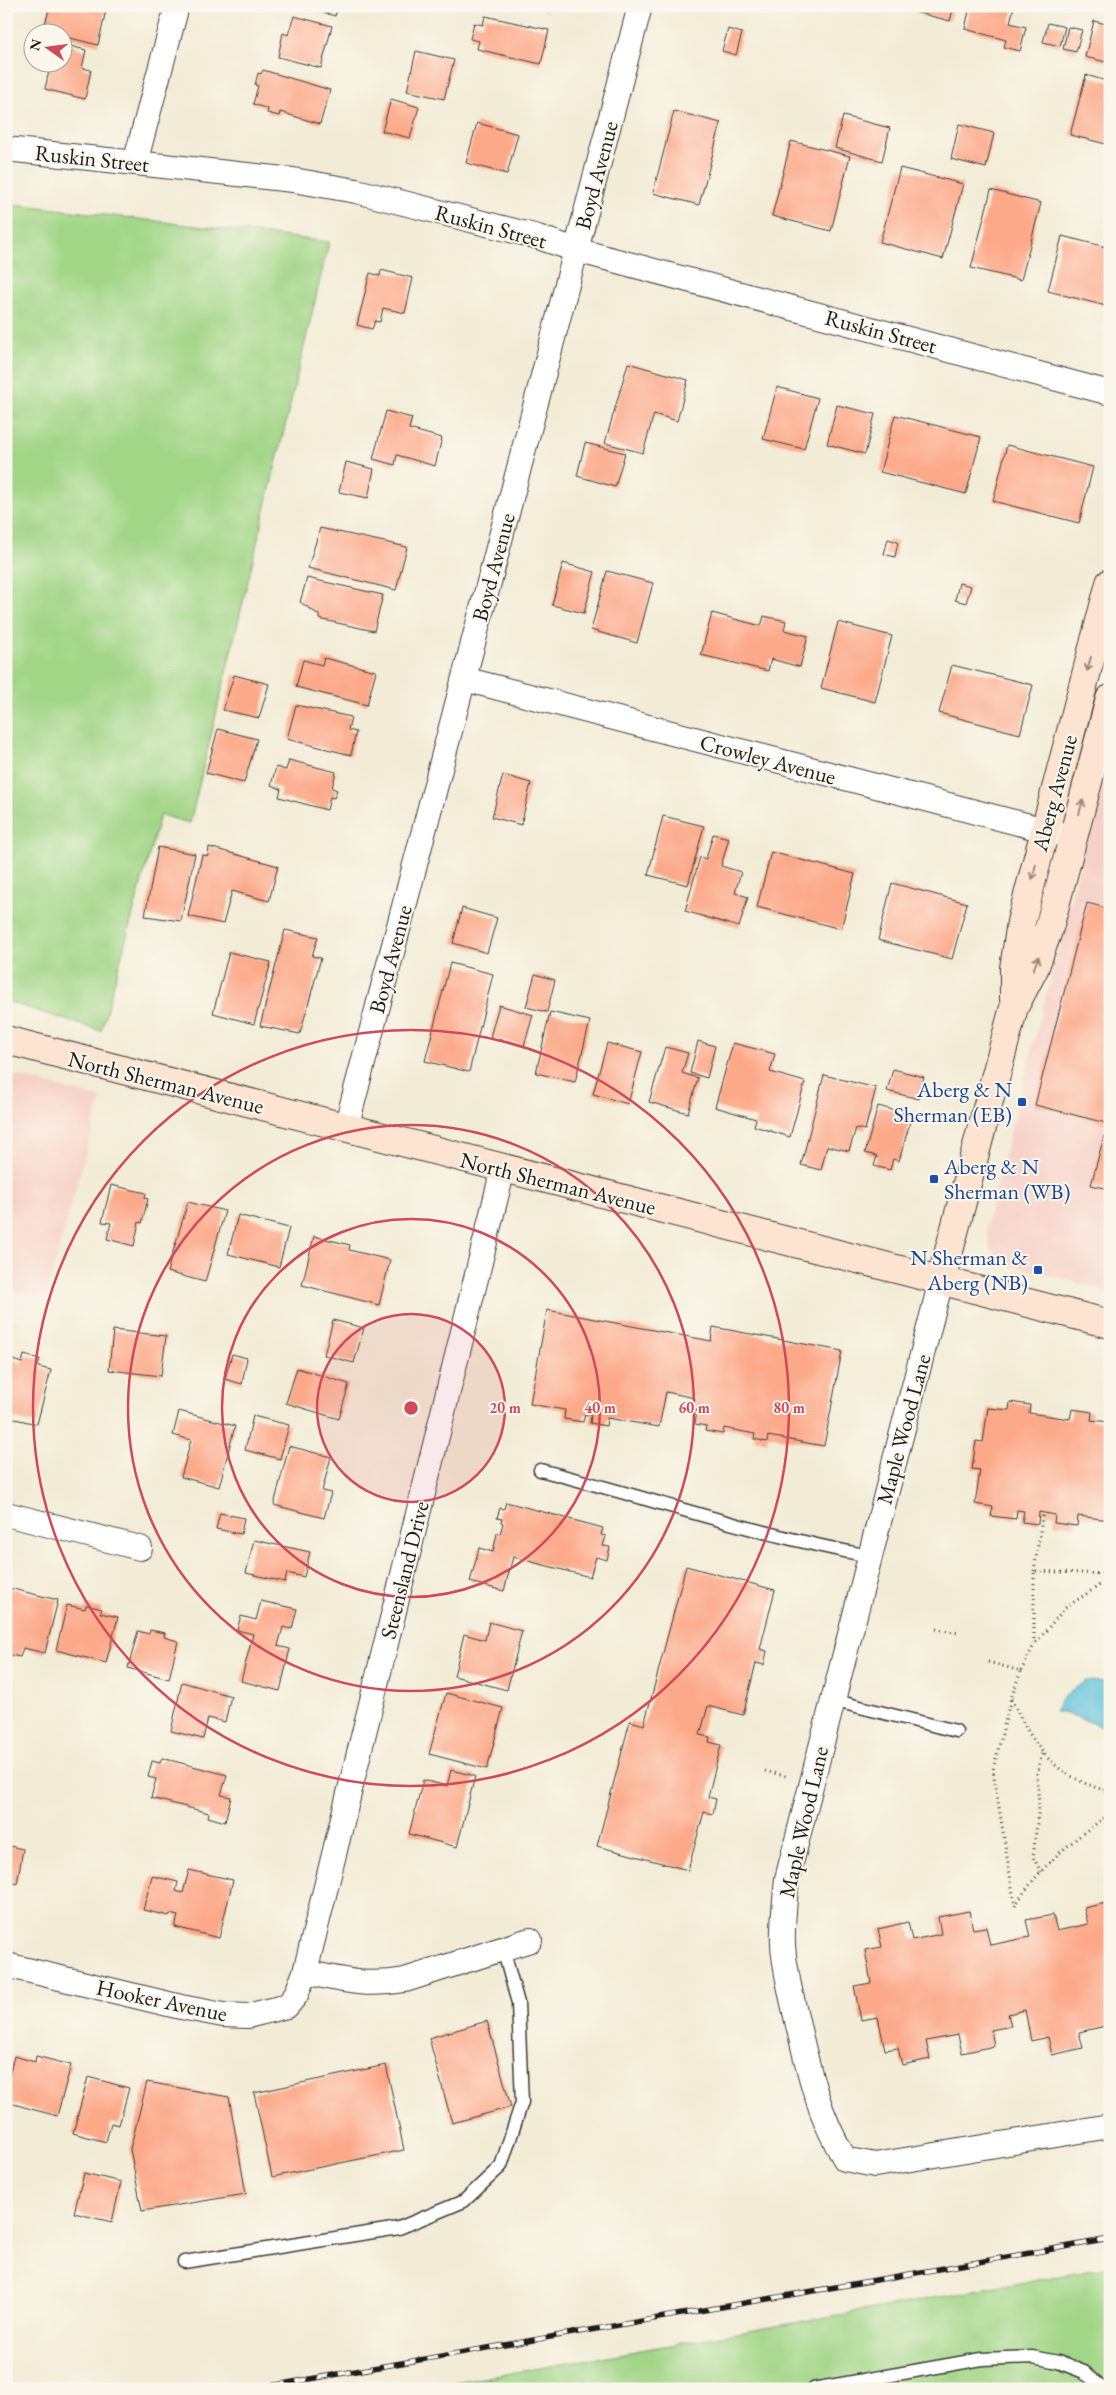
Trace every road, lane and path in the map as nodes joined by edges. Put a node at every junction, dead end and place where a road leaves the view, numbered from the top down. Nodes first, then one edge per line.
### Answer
1 (177, 6) edge
2 (640, 6) edge
3 (6, 149) edge
4 (135, 163) junction
5 (576, 250) junction
6 (1110, 393) edge
7 (1110, 583) edge
8 (464, 679) junction
9 (1110, 698) edge
10 (1044, 831) junction
11 (1073, 838) junction
12 (1014, 1007) junction
13 (6, 1040) edge
14 (346, 1128) junction
15 (503, 1169) junction
16 (941, 1281) junction
17 (1110, 1324) edge
18 (540, 1470) dead end
19 (1044, 1513) dead end
20 (6, 1514) edge
21 (1110, 1527) edge
22 (140, 1548) dead end
23 (869, 1556) junction
24 (1034, 1571) junction
25 (1106, 1574) junction
26 (1108, 1581) edge
27 (936, 1628) dead end
28 (959, 1633) dead end
29 (1034, 1645) junction
30 (988, 1662) dead end
31 (1021, 1671) junction
32 (1011, 1698) junction
33 (832, 1700) junction
34 (956, 1731) dead end
35 (1042, 1752) junction
36 (765, 1771) dead end
37 (789, 1776) dead end
38 (1110, 1792) edge
39 (1110, 1814) edge
40 (1041, 1872) junction
41 (530, 1940) dead end
42 (503, 1949) junction
43 (6, 1965) edge
44 (305, 1972) junction
45 (1110, 2126) edge
46 (184, 2262) dead end
47 (813, 2389) edge
48 (1104, 2389) edge

1 - 4 street
2 - 5 street, Boyd Avenue
3 - 4 street, Ruskin Street
4 - 5 street, Ruskin Street
5 - 6 street, Ruskin Street
5 - 8 street, Boyd Avenue
7 -> 10 street, Aberg Avenue
8 - 10 street, Crowley Avenue
8 - 14 street, Boyd Avenue
11 -> 9 street, Aberg Avenue
10 - 11 street, Crowley Avenue
10 -> 12 street, Aberg Avenue
12 -> 11 street, Aberg Avenue
12 - 16 street, Aberg Avenue
13 - 14 street, North Sherman Avenue
14 - 15 street, North Sherman Avenue
15 - 16 street, North Sherman Avenue
15 - 44 street, Steensland Drive
16 - 17 street, North Sherman Avenue
16 - 23 street, Maple Wood Lane
18 - 23 lane
19 - 24 path
20 - 22 street
21 - 25 path
23 - 33 street, Maple Wood Lane
24 - 25 path
24 - 29 path
25 - 26 path
26 - 29 path
27 - 28 path
29 - 31 path
30 - 31 path
31 - 32 path
32 - 35 path
32 - 40 path
33 - 34 lane
33 - 45 street, Maple Wood Lane
35 - 38 path
35 - 40 path
36 - 37 path
39 - 40 path
41 - 42 street
42 - 44 street
42 - 46 lane
43 - 44 street, Hooker Avenue
47 - 48 lane

